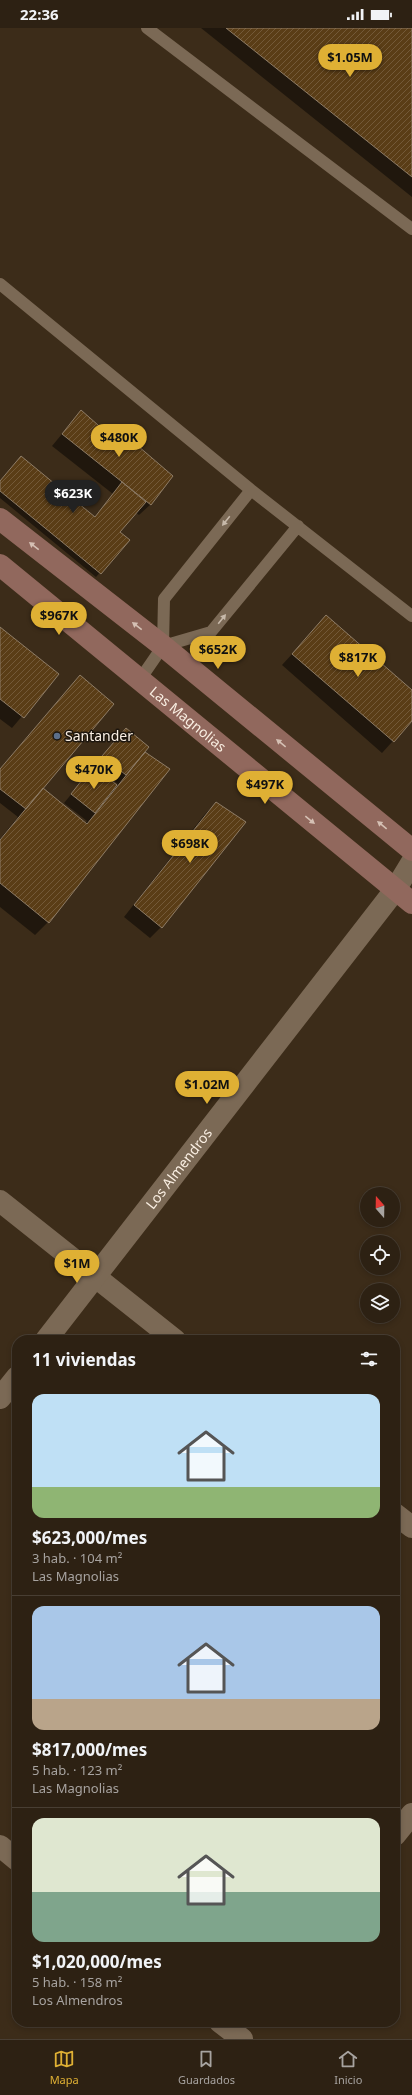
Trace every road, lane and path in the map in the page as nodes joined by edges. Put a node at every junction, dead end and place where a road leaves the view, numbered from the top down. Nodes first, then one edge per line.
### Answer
1 (147, 28) edge
2 (412, 229) edge
3 (0, 284) edge
4 (251, 490) junction
5 (0, 519) edge
6 (298, 526) junction
7 (0, 565) edge
8 (412, 616) edge
9 (163, 646) junction
10 (139, 681) junction
11 (412, 850) edge
12 (412, 862) edge
13 (395, 890) junction
14 (412, 903) edge
15 (0, 1201) edge
16 (96, 1277) junction
17 (50, 1335) edge
18 (169, 1335) edge
19 (12, 1383) edge
20 (0, 1398) edge
21 (400, 1518) edge
22 (412, 1527) edge
23 (412, 1814) edge
24 (400, 1829) edge
25 (0, 1846) edge
26 (12, 1856) edge

1 - 2 lane
3 - 4 lane
4 - 6 lane
4 -> 9 lane
9 -> 5 main road
6 - 8 lane
9 -> 6 lane
7 - 10 main road, Las Magnolias
9 - 10 lane
11 -> 9 main road
10 -> 13 main road, Las Magnolias
12 - 13 street, Los Almendros
13 - 14 main road, Las Magnolias
13 - 16 street, Los Almendros
15 - 16 street
16 - 17 street, Los Almendros
16 - 18 street
19 - 20 street
21 - 22 street
23 - 24 street
25 - 26 street

